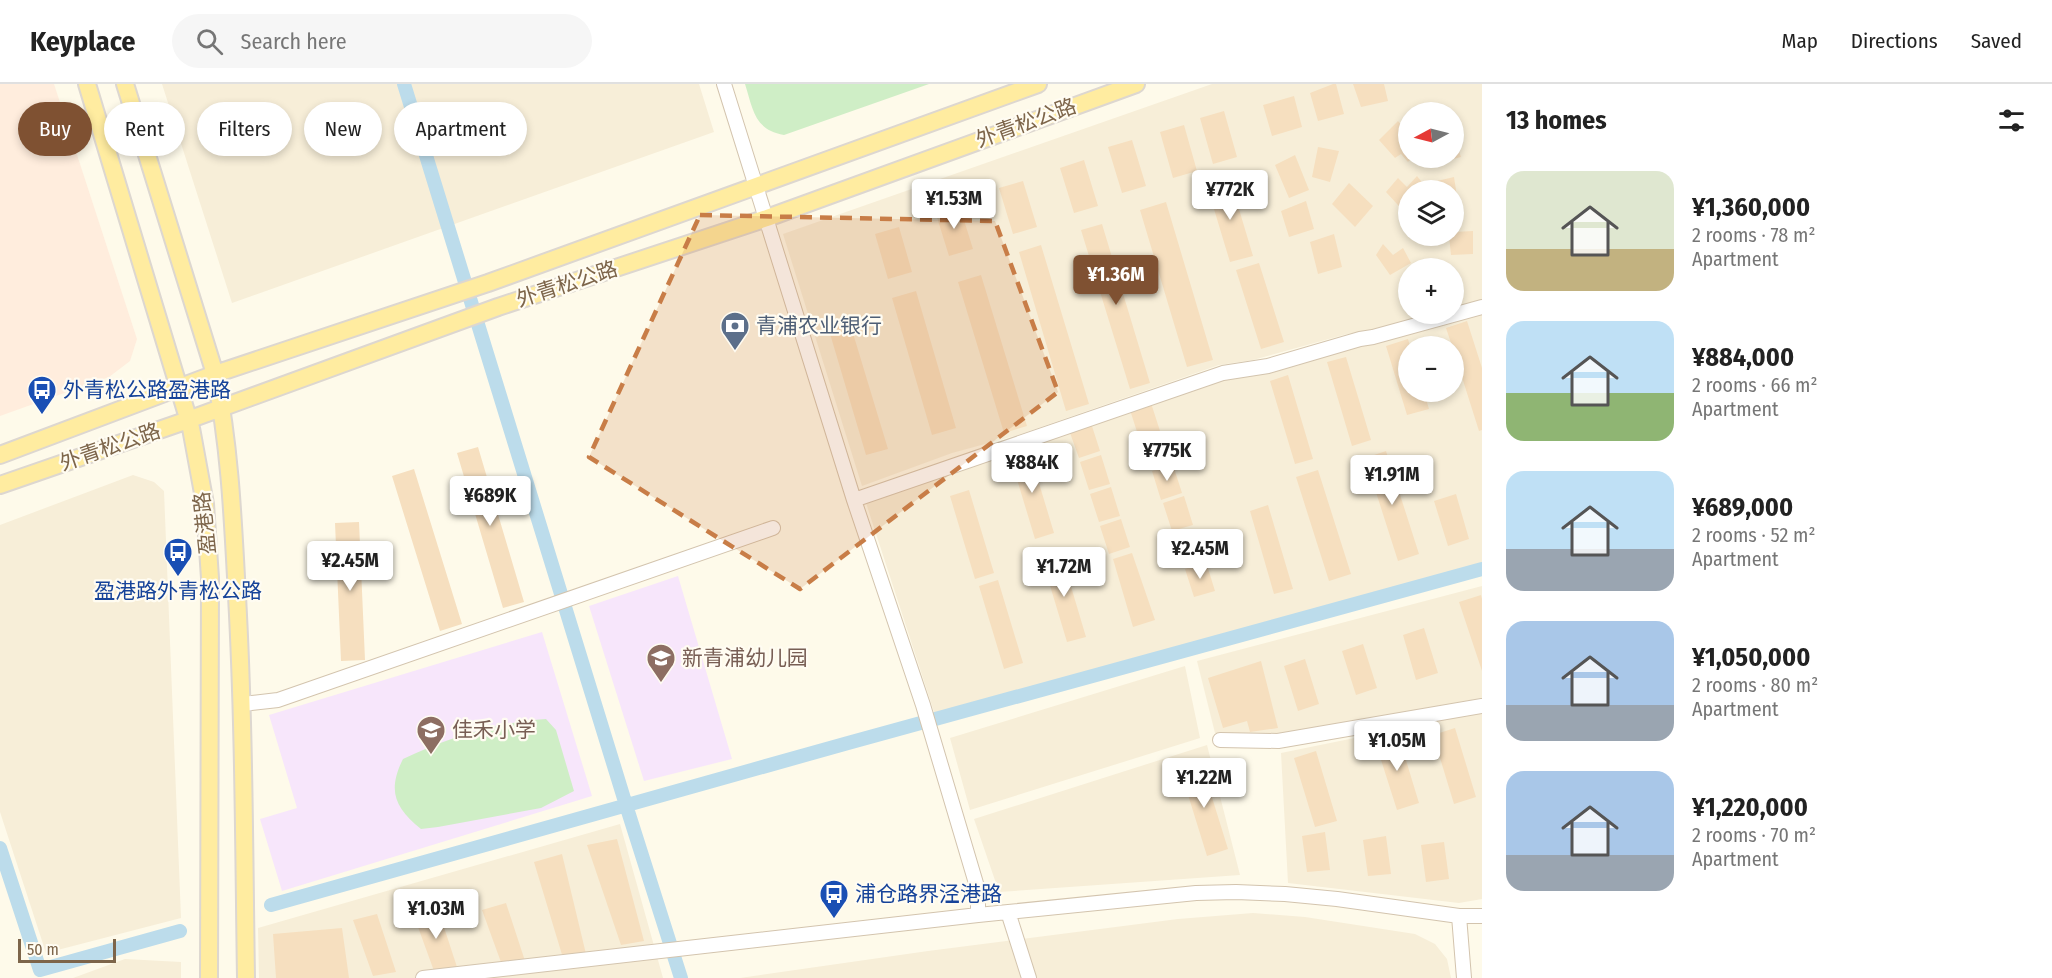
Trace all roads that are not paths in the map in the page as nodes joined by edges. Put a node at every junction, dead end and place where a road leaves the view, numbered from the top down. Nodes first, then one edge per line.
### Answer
1 (87, 84) edge
2 (125, 84) edge
3 (724, 84) edge
4 (1038, 84) edge
5 (1136, 84) edge
6 (755, 186) junction
7 (767, 218) junction
8 (1482, 307) edge
9 (215, 374) junction
10 (179, 388) junction
11 (222, 408) junction
12 (188, 420) junction
13 (0, 455) edge
14 (0, 485) edge
15 (854, 500) junction
16 (772, 528) dead end
17 (243, 704) junction
18 (1482, 706) edge
19 (1220, 740) dead end
20 (1008, 912) junction
21 (978, 915) junction
22 (1459, 916) junction
23 (1482, 916) edge
24 (208, 978) edge
25 (246, 978) edge
26 (423, 978) edge
27 (1029, 978) edge
28 (1464, 978) edge

1 - 10 main road, 盈港路
2 - 9 main road, 盈港路
3 - 6 street
4 - 6 main road, 外青松公路
5 - 7 main road, 外青松公路
6 - 7 street
6 - 9 main road, 外青松公路
7 - 11 main road, 外青松公路
7 - 15 street
8 - 15 street
9 - 10 main road, 外青松公路
9 - 11 main road, 盈港路
10 - 12 main road, 盈港路
10 - 13 main road, 外青松公路
11 - 12 main road, 外青松公路
11 - 17 main road, 盈港路
12 - 14 main road, 外青松公路
12 - 24 main road, 盈港路
15 - 21 street
16 - 17 street
17 - 25 main road, 盈港路
18 - 19 street
20 - 21 street
20 - 22 street
20 - 27 street
21 - 26 street
22 - 23 street
22 - 28 street

